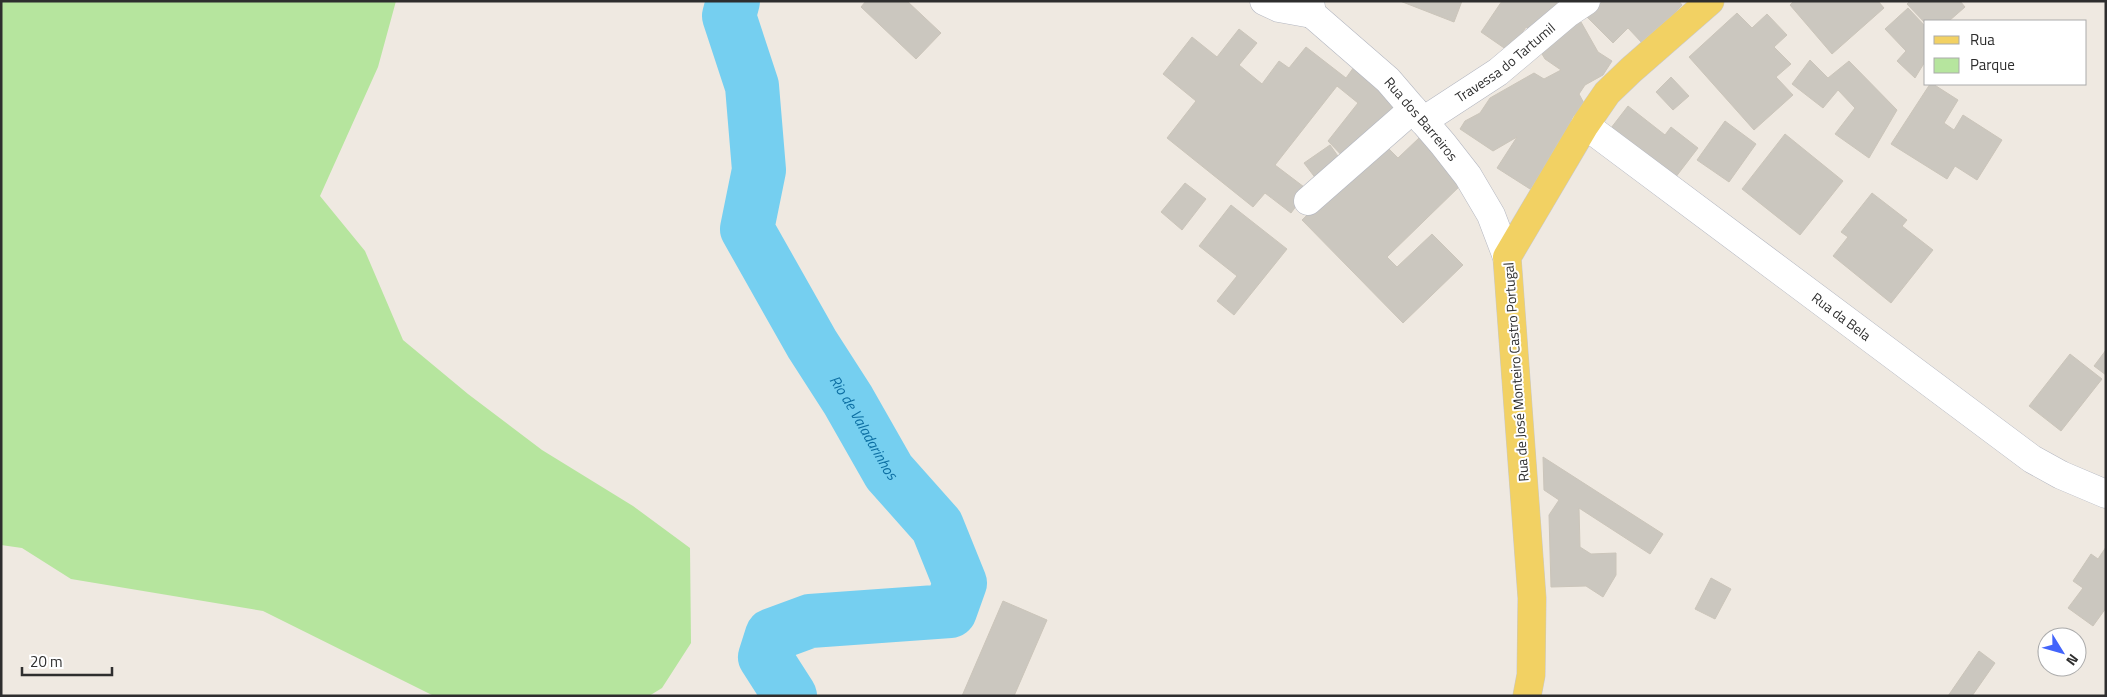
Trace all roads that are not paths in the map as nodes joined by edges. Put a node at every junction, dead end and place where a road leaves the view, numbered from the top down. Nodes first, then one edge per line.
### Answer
1 (1264, 1) edge
2 (1586, 1) edge
3 (1710, 1) edge
4 (1311, 8) edge
5 (1418, 115) junction
6 (1585, 125) junction
7 (1308, 201) dead end
8 (1507, 256) junction
9 (2106, 494) edge
10 (1527, 696) edge

1 - 4 street
2 - 5 street, Travessa do Tartumil
3 - 6 main road, Rua de José Monteiro Castro Portugal
4 - 5 street, Rua dos Barreiros
5 - 7 street, Travessa do Tartumil
5 - 8 street, Rua dos Barreiros
6 - 8 main road, Rua de José Monteiro Castro Portugal
6 - 9 street, Rua da Bela
8 - 10 main road, Rua de José Monteiro Castro Portugal

